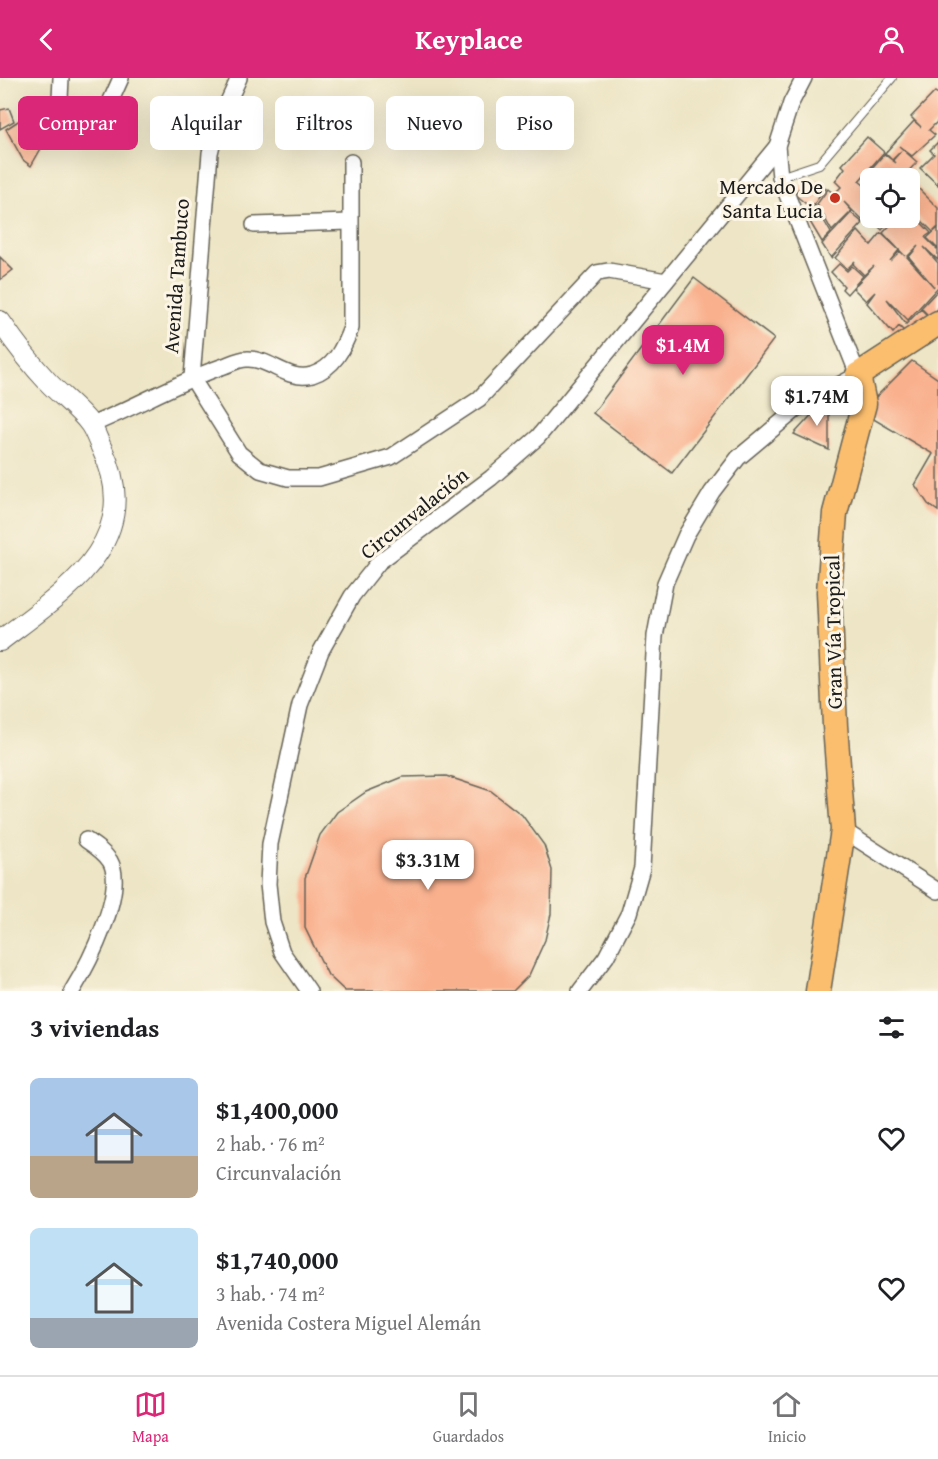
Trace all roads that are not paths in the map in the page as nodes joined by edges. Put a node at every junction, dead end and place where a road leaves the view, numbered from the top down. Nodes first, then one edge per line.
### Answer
1 (61, 78) edge
2 (121, 78) edge
3 (239, 78) edge
4 (804, 78) edge
5 (892, 78) edge
6 (60, 96) edge
7 (113, 96) edge
8 (777, 146) junction
9 (351, 162) dead end
10 (780, 177) junction
11 (350, 222) junction
12 (254, 225) dead end
13 (666, 281) junction
14 (0, 321) edge
15 (938, 323) edge
16 (938, 341) edge
17 (858, 375) junction
18 (192, 378) junction
19 (91, 425) junction
20 (0, 641) edge
21 (843, 830) junction
22 (86, 840) dead end
23 (938, 891) edge
24 (72, 991) edge
25 (309, 991) edge
26 (580, 991) edge
27 (818, 991) edge

1 - 6 street
2 - 7 street
3 - 18 street, Avenida Tambuco
4 - 8 street, Gran Vía Tropical
5 - 10 lane
8 - 10 street, Gran Vía Tropical
8 - 13 street, Circunvalación
9 - 11 street
10 - 17 street, Gran Vía Tropical
11 - 12 street
11 - 18 street
13 - 18 street
13 - 25 street, Circunvalación
14 - 19 street
15 - 17 main road
16 - 17 main road
17 - 21 main road, Gran Vía Tropical
17 - 26 street
18 - 19 street, Avenida Tambuco
19 - 20 street
21 - 23 street
21 - 27 main road, Gran Vía Tropical
22 - 24 street

